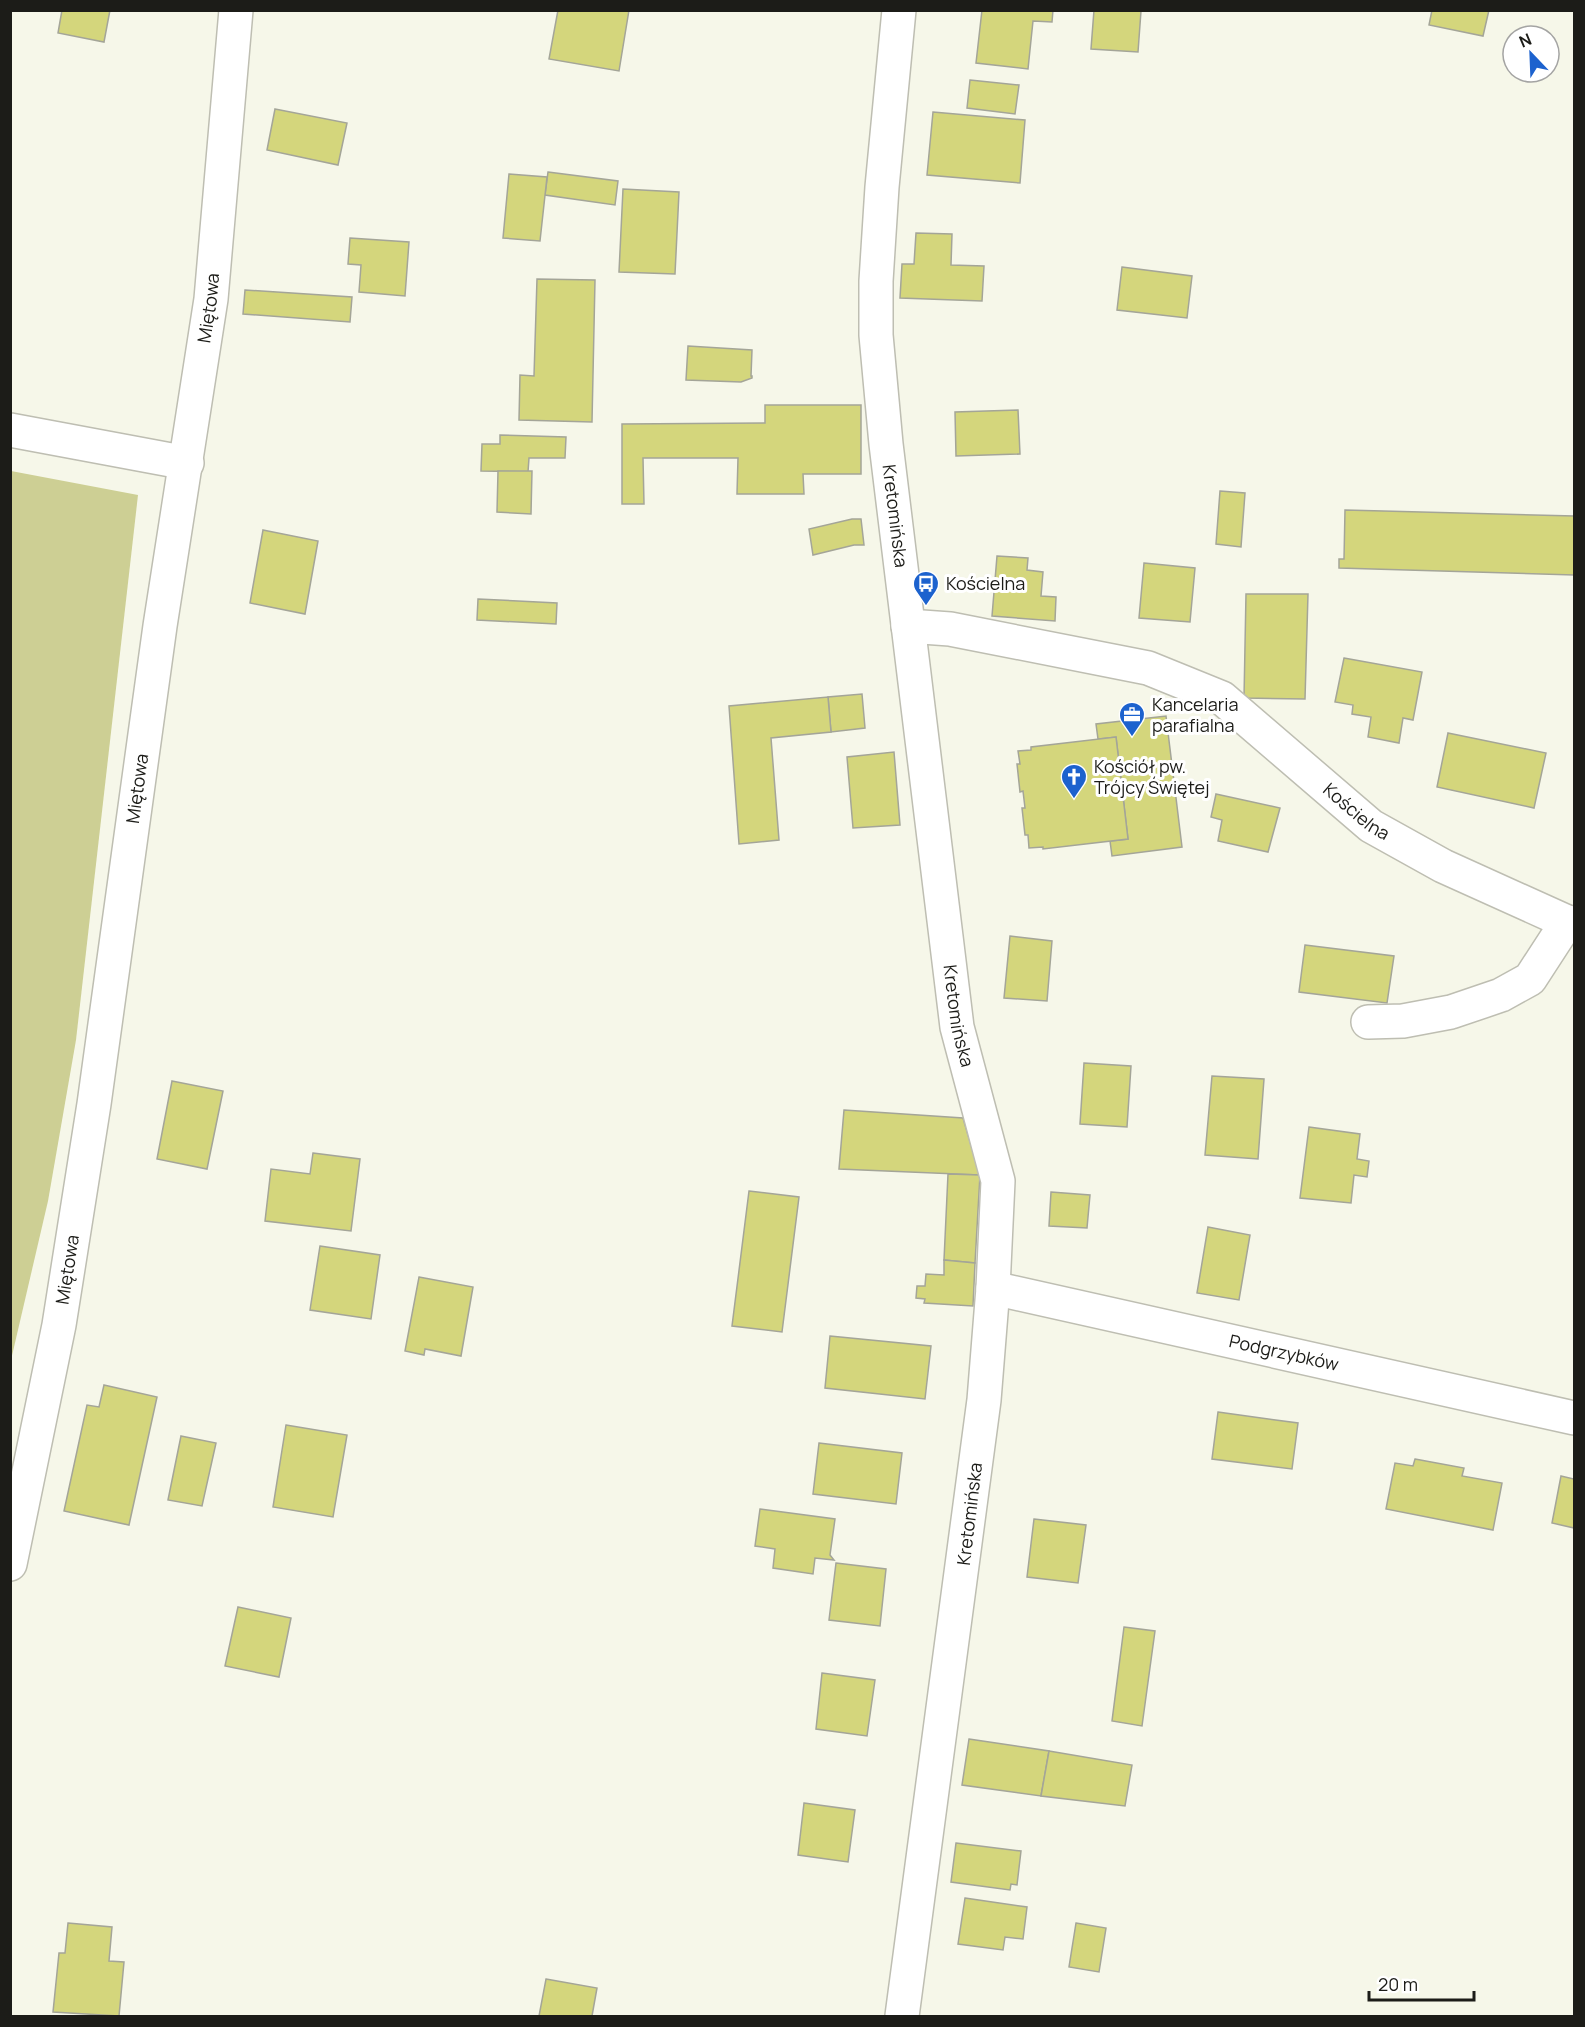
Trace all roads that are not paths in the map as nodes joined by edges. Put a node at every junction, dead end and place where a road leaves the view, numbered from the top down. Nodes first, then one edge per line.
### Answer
1 (236, 10) edge
2 (899, 10) edge
3 (10, 430) edge
4 (187, 463) junction
5 (908, 626) junction
6 (1571, 922) edge
7 (1368, 1022) dead end
8 (993, 1288) junction
9 (1575, 1418) edge
10 (10, 1564) edge
11 (902, 2016) edge

1 - 4 street, Miętowa
2 - 5 street, Kretomińska
3 - 4 street
4 - 10 street, Miętowa
5 - 6 street, Kościelna
5 - 8 street, Kretomińska
6 - 7 street
8 - 9 street, Podgrzybków
8 - 11 street, Kretomińska

